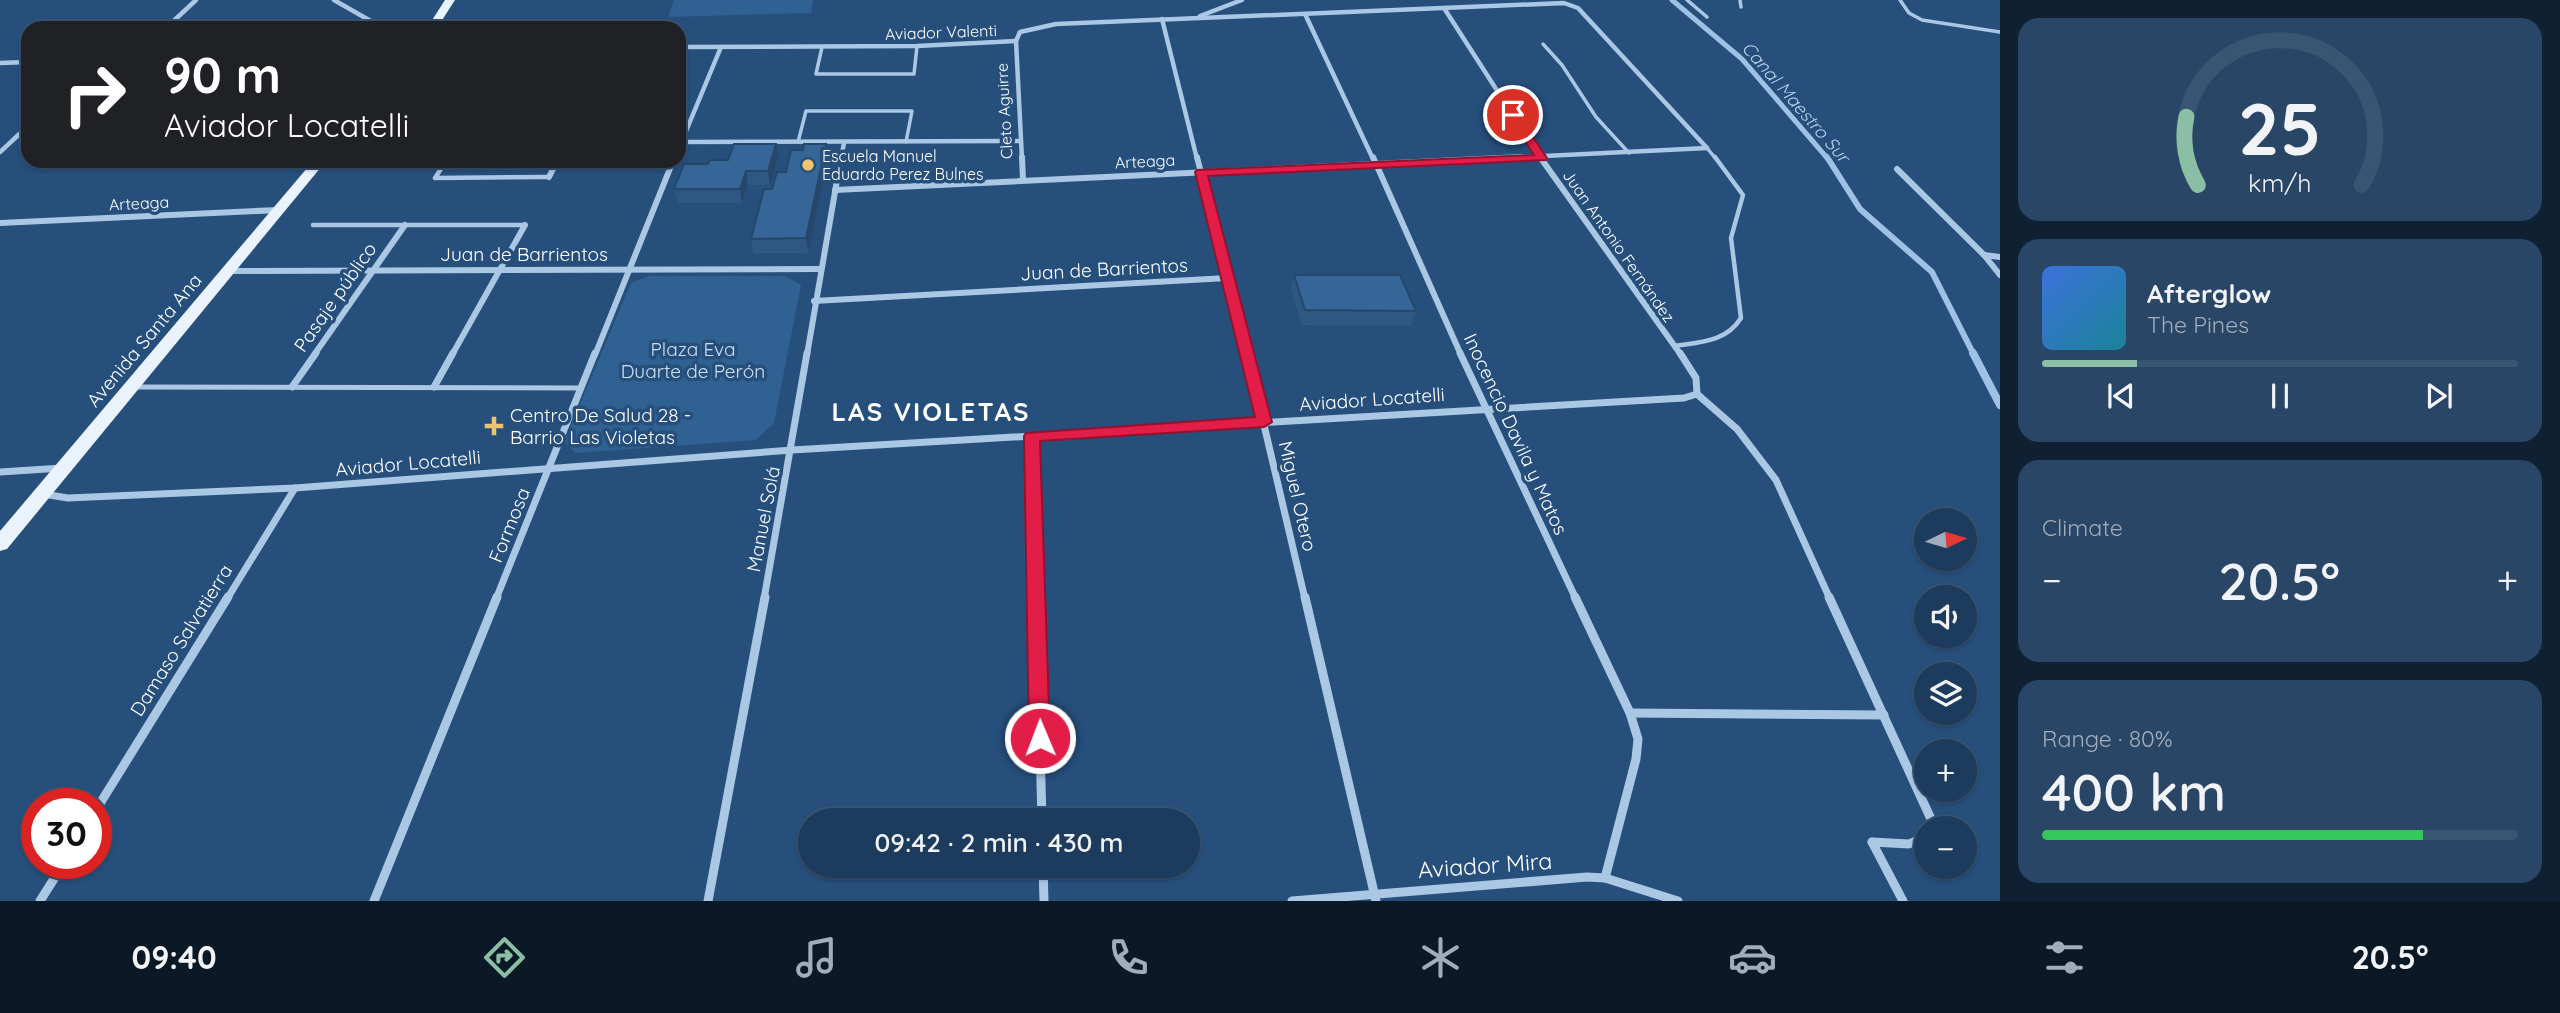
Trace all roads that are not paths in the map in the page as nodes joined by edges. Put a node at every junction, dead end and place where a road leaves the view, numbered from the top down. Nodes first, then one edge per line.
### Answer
1 (196, 0) edge
2 (334, 0) edge
3 (450, 0) edge
4 (1242, 0) edge
5 (1687, 0) edge
6 (1740, 0) edge
7 (1900, 0) edge
8 (1556, 1) edge
9 (1741, 7) dead end
10 (1444, 8) junction
11 (1305, 14) junction
12 (1707, 17) dead end
13 (1196, 18) junction
14 (1162, 19) junction
15 (174, 21) edge
16 (371, 21) edge
17 (436, 21) edge
18 (2000, 32) edge
19 (1016, 41) junction
20 (1543, 44) dead end
21 (917, 46) junction
22 (686, 47) edge
23 (721, 47) junction
24 (822, 47) junction
25 (21, 62) edge
26 (0, 63) edge
27 (686, 130) edge
28 (21, 132) edge
29 (1020, 141) junction
30 (798, 142) junction
31 (906, 142) junction
32 (844, 143) junction
33 (686, 144) edge
34 (1707, 148) junction
35 (1, 150) edge
36 (1629, 153) junction
37 (1541, 158) junction
38 (1376, 164) junction
39 (314, 168) edge
40 (441, 168) edge
41 (554, 168) edge
42 (671, 168) edge
43 (1897, 169) dead end
44 (1201, 172) junction
45 (549, 177) joint
46 (1023, 180) junction
47 (835, 190) junction
48 (278, 210) junction
49 (0, 223) edge
50 (405, 225) junction
51 (525, 225) joint
52 (313, 226) dead end
53 (1984, 255) junction
54 (2000, 257) edge
55 (820, 269) junction
56 (374, 270) junction
57 (500, 270) junction
58 (628, 270) junction
59 (229, 271) junction
60 (2000, 275) edge
61 (1227, 278) junction
62 (814, 301) junction
63 (1675, 346) junction
64 (134, 387) junction
65 (292, 387) junction
66 (434, 387) junction
67 (581, 387) junction
68 (1697, 394) junction
69 (1485, 408) junction
70 (1264, 422) junction
71 (1032, 436) junction
72 (792, 450) junction
73 (64, 468) junction
74 (549, 468) junction
75 (0, 472) edge
76 (295, 488) junction
77 (42, 494) junction
78 (0, 544) edge
79 (1630, 713) junction
80 (1884, 715) junction
81 (110, 788) edge
82 (1042, 808) edge
83 (1930, 816) edge
84 (1914, 844) edge
85 (1043, 878) edge
86 (1605, 878) junction
87 (54, 879) edge
88 (1375, 897) edge
89 (40, 901) edge
90 (374, 901) edge
91 (708, 901) edge
92 (1044, 901) edge
93 (1292, 901) edge
94 (1678, 901) edge
95 (1903, 901) edge

1 - 15 street
2 - 16 street
3 - 17 main road
4 - 13 street
5 - 12 lane
6 - 9 lane
7 - 18 lane
8 - 10 street, Aviador Valenti
8 - 34 street, Aviador Valenti
10 - 11 street, Aviador Valenti
10 - 37 street, Juan Antonio Fernández
11 - 13 street, Aviador Valenti
11 - 38 street, Inocencio Davila y Matos
13 - 14 street, Aviador Valenti
14 - 19 street, Aviador Valenti
14 - 44 street, Miguel Otero
19 - 21 street, Aviador Valenti
19 - 29 street, Cleto Aguirre
20 - 36 lane
21 - 24 street, Aviador Valenti
21 - 24 lane
22 - 23 street, Aviador Valenti
23 - 24 street, Aviador Valenti
23 - 27 street
25 - 26 street
28 - 35 street
29 - 31 street
29 - 46 street, Cleto Aguirre
30 - 31 lane
30 - 32 street
30 - 33 street
31 - 32 street
32 - 47 street, Manuel Solá
34 - 36 street, Arteaga
34 - 63 lane
36 - 37 street, Arteaga
37 - 38 street, Arteaga
37 - 63 street, Juan Antonio Fernández
38 - 44 street, Arteaga
38 - 69 street, Inocencio Davila y Matos
39 - 48 main road, Avenida Santa Ana
40 - 45 lane
41 - 45 street
42 - 58 street, Formosa
43 - 53 street
44 - 46 street, Arteaga
44 - 61 street, Miguel Otero
46 - 47 street, Arteaga
47 - 55 street, Manuel Solá
48 - 49 street, Arteaga
48 - 59 main road, Avenida Santa Ana
50 - 51 lane
50 - 52 lane
50 - 56 street, Pasaje público
51 - 57 street
53 - 54 street
53 - 60 street
55 - 58 street, Juan de Barrientos
55 - 62 street, Manuel Solá
56 - 57 street, Juan de Barrientos
56 - 59 street, Juan de Barrientos
56 - 65 street, Pasaje público
57 - 58 street, Juan de Barrientos
57 - 66 street
58 - 67 street, Formosa
59 - 64 main road, Avenida Santa Ana
61 - 62 street, Juan de Barrientos
61 - 70 street, Miguel Otero
62 - 72 street, Manuel Solá
63 - 68 street, Juan Antonio Fernández
64 - 65 lane
64 - 73 main road, Avenida Santa Ana
65 - 66 lane
66 - 67 lane
67 - 74 street, Formosa
68 - 69 street, Aviador Locatelli
68 - 80 street
69 - 70 street, Aviador Locatelli
69 - 79 street, Inocencio Davila y Matos
70 - 71 street, Aviador Locatelli
70 - 88 street, Miguel Otero
71 - 72 street, Aviador Locatelli
71 - 82 street
72 - 74 street, Aviador Locatelli
72 - 91 street, Manuel Solá
73 - 75 street
73 - 77 main road, Avenida Santa Ana
74 - 76 street, Aviador Locatelli
74 - 90 street, Formosa
76 - 77 street, Aviador Locatelli
76 - 81 street, Damaso Salvatierra
77 - 78 main road, Avenida Santa Ana
79 - 80 street
79 - 86 street, Inocencio Davila y Matos
80 - 83 street
84 - 95 street
85 - 92 street
86 - 88 street, Aviador Mira
86 - 94 street, Aviador Mira
87 - 89 street
88 - 93 street, Aviador Mira

